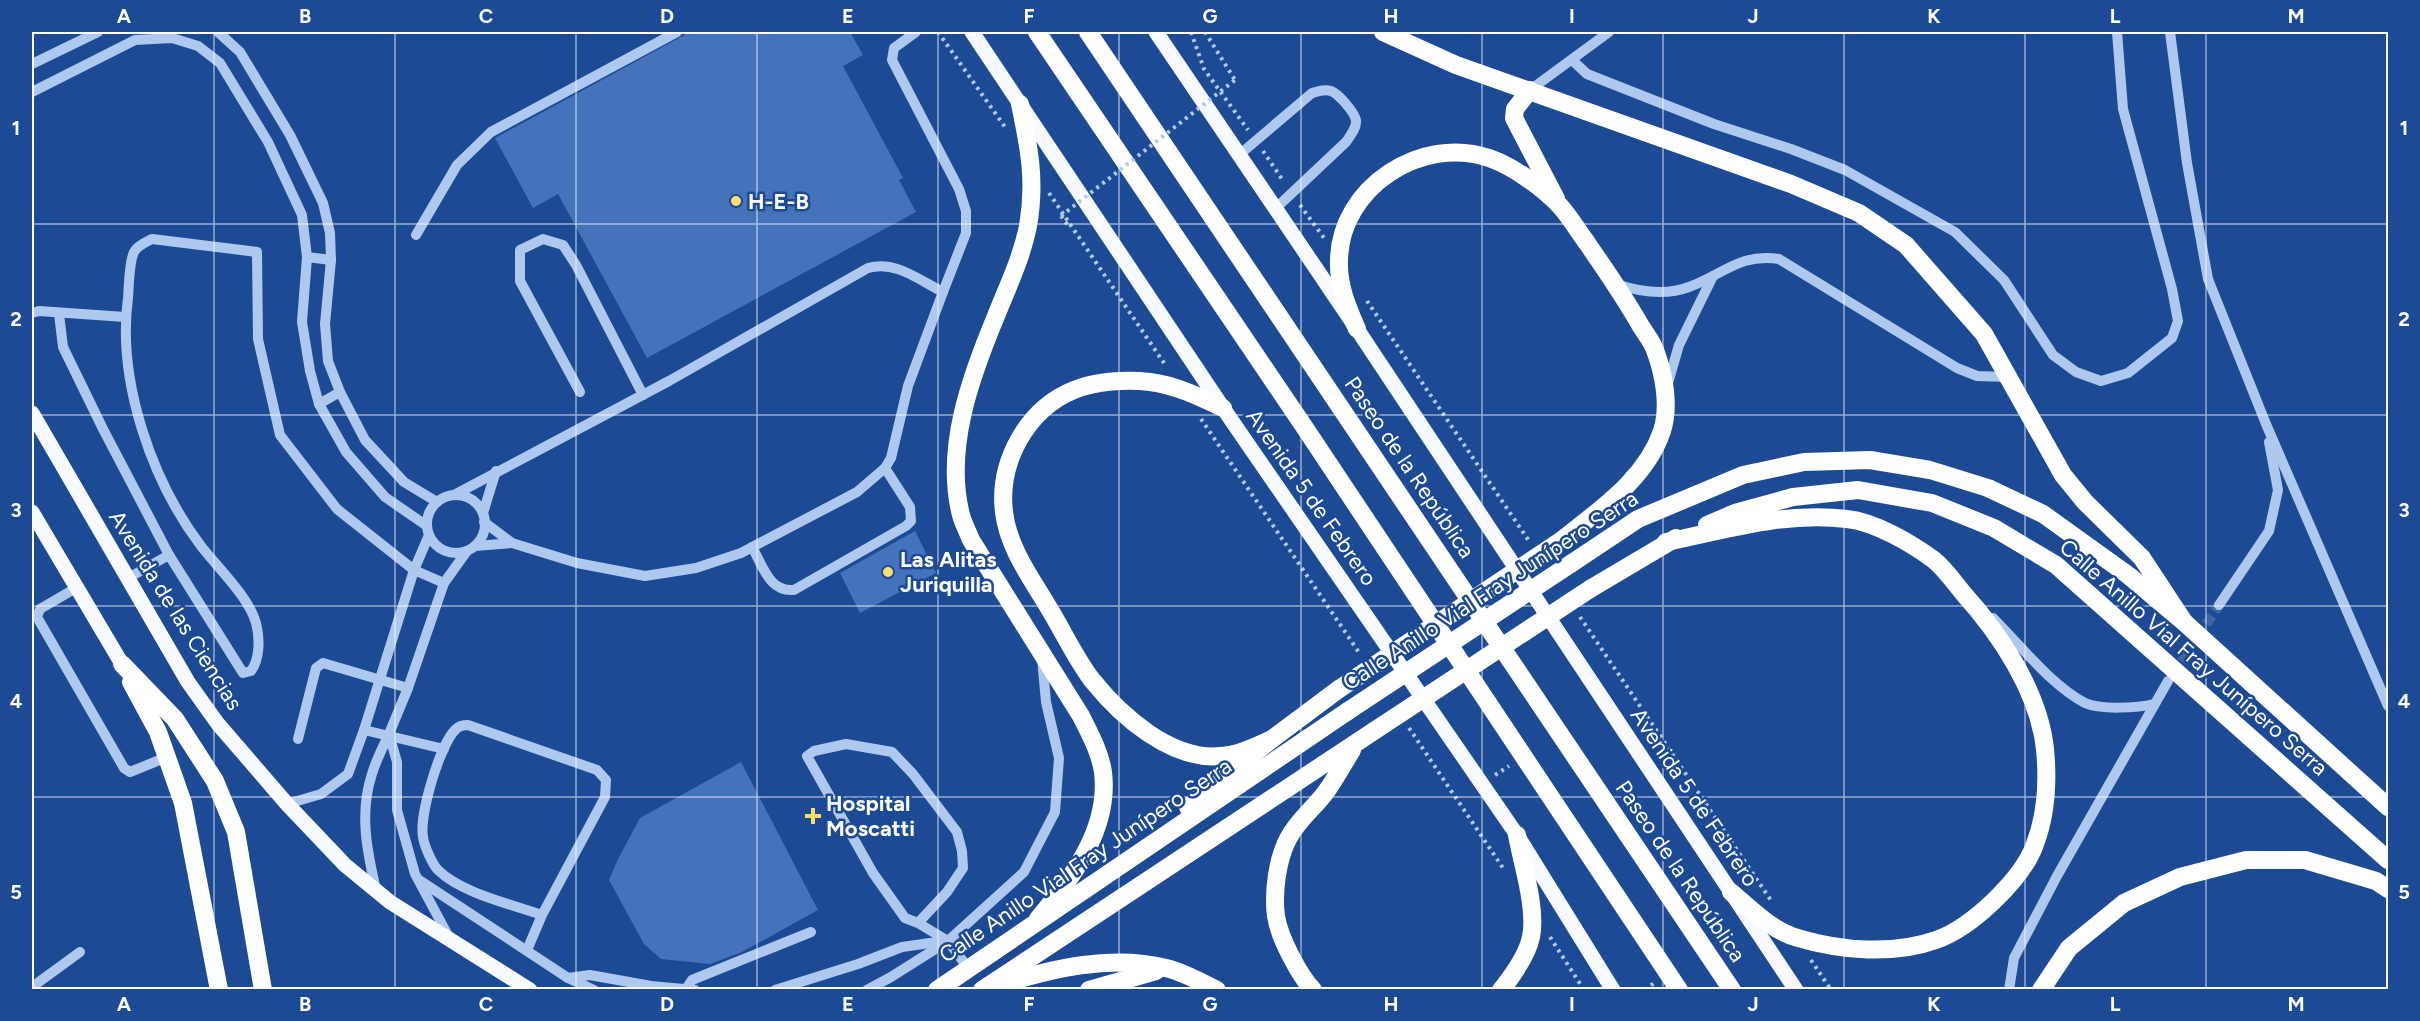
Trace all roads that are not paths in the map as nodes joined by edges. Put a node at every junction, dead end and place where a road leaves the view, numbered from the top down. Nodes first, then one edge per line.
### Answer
1 (98, 32) edge
2 (218, 32) edge
3 (677, 32) edge
4 (916, 32) edge
5 (972, 32) edge
6 (1037, 32) edge
7 (1088, 32) edge
8 (1156, 32) edge
9 (1383, 32) edge
10 (1609, 32) edge
11 (2117, 32) edge
12 (2170, 32) edge
13 (1572, 60) junction
14 (32, 64) edge
15 (1530, 90) junction
16 (32, 92) edge
17 (1020, 104) junction
18 (1239, 155) junction
19 (1560, 206) junction
20 (1276, 208) junction
21 (416, 235) dead end
22 (307, 257) junction
23 (331, 260) junction
24 (1713, 276) junction
25 (1616, 284) junction
26 (943, 292) junction
27 (32, 313) edge
28 (59, 314) junction
29 (125, 317) junction
30 (1357, 329) junction
31 (2009, 377) junction
32 (1666, 390) junction
33 (340, 392) junction
34 (580, 392) dead end
35 (643, 394) junction
36 (319, 404) junction
37 (1223, 408) junction
38 (32, 413) edge
39 (2266, 424) junction
40 (885, 468) junction
41 (496, 471) junction
42 (454, 495) junction
43 (437, 502) junction
44 (32, 512) edge
45 (484, 517) junction
46 (428, 530) junction
47 (1666, 542) junction
48 (512, 543) junction
49 (752, 547) junction
50 (471, 548) junction
51 (169, 555) junction
52 (1935, 561) junction
53 (414, 570) junction
54 (128, 578) junction
55 (444, 583) junction
56 (76, 588) junction
57 (2219, 605) tunnel mouth
58 (2184, 622) junction
59 (1041, 652) junction
60 (122, 664) junction
61 (378, 680) junction
62 (2168, 681) tunnel mouth
63 (408, 688) junction
64 (2154, 704) junction
65 (2388, 706) edge
66 (364, 730) junction
67 (389, 734) junction
68 (297, 738) dead end
69 (1272, 739) junction
70 (1357, 743) junction
71 (444, 749) junction
72 (167, 757) junction
73 (287, 804) junction
74 (2388, 807) edge
75 (1517, 835) junction
76 (2388, 860) edge
77 (1114, 871) junction
78 (418, 879) junction
79 (2388, 889) edge
80 (376, 890) junction
81 (1731, 892) junction
82 (542, 915) junction
83 (1038, 919) junction
84 (918, 923) junction
85 (811, 932) dead end
86 (948, 941) junction
87 (452, 942) junction
88 (526, 950) junction
89 (80, 952) dead end
90 (968, 968) junction
91 (1166, 968) junction
92 (568, 978) junction
93 (33, 982) edge
94 (686, 989) edge
95 (219, 990) edge
96 (263, 990) edge
97 (530, 990) edge
98 (594, 990) edge
99 (695, 990) edge
100 (775, 990) edge
101 (867, 990) edge
102 (937, 990) edge
103 (983, 990) edge
104 (1089, 990) edge
105 (1217, 990) edge
106 (1313, 990) edge
107 (1501, 990) edge
108 (1613, 990) edge
109 (1679, 990) edge
110 (1732, 990) edge
111 (1796, 990) edge
112 (2009, 990) edge
113 (2042, 990) edge

1 - 14 street
2 - 23 street
3 - 21 street
4 - 26 street
5 - 17 main road, Avenida 5 de Febrero
6 - 109 highway
7 - 110 highway, Paseo de la República
8 - 18 main road, Avenida 5 de Febrero
9 - 15 highway
10 - 13 street
11 - 13 street
12 - 39 street
13 - 15 street
15 - 19 highway
15 - 31 highway
16 - 22 street
17 - 37 main road, Avenida 5 de Febrero
17 - 59 highway
18 - 20 main road, Avenida 5 de Febrero
18 - 20 street
19 - 25 highway
19 - 30 highway
20 - 30 main road, Avenida 5 de Febrero
22 - 23 street
22 - 36 street
23 - 33 street
24 - 25 street
24 - 31 street
24 - 32 street
25 - 32 highway
26 - 35 street
26 - 40 street
27 - 28 street
28 - 29 street
28 - 51 street
29 - 51 street
29 - 53 street
30 - 81 main road, Avenida 5 de Febrero
31 - 58 highway
32 - 69 highway, bridge
33 - 36 street
33 - 43 street
34 - 35 street
35 - 41 street
36 - 46 street
37 - 69 highway
37 - 75 main road, Avenida 5 de Febrero
38 - 54 main road, Avenida de las Ciencias
39 - 57 street
39 - 65 street
40 - 49 street
40 - 49 street
41 - 42 street
41 - 45 street
42 - 43 street
42 - 45 street
43 - 46 street
44 - 56 main road
45 - 48 street
45 - 50 street
46 - 50 street
46 - 53 street
47 - 52 highway
47 - 70 highway, Calle Anillo Vial Fray Junípero Serra, bridge
47 - 76 highway, Calle Anillo Vial Fray Junípero Serra
48 - 49 street
48 - 50 street
50 - 55 street
51 - 54 street
52 - 64 street
52 - 81 highway
53 - 55 street
53 - 61 street
54 - 73 main road, Avenida de las Ciencias
55 - 63 street
56 - 60 main road
56 - 72 street
58 - 74 highway, Calle Anillo Vial Fray Junípero Serra
58 - 77 highway, Calle Anillo Vial Fray Junípero Serra, bridge
59 - 83 highway
59 - 86 street
60 - 72 highway
60 - 96 highway
61 - 63 street
61 - 66 street
61 - 68 street
62 - 64 street
63 - 67 street
64 - 112 street
66 - 67 street
66 - 73 street
67 - 71 street
67 - 78 street
67 - 80 street
69 - 77 highway
70 - 103 highway, Calle Anillo Vial Fray Junípero Serra
70 - 106 highway
71 - 82 street
71 - 82 street
72 - 95 highway
73 - 80 main road, Avenida de las Ciencias
75 - 107 highway
75 - 108 main road, Avenida 5 de Febrero
77 - 83 highway, Calle Anillo Vial Fray Junípero Serra
78 - 87 street
78 - 88 street
79 - 113 highway
80 - 87 main road, Avenida de las Ciencias
81 - 111 main road, Avenida 5 de Febrero
82 - 88 street
83 - 90 highway, Calle Anillo Vial Fray Junípero Serra
84 - 84 street
84 - 86 street
85 - 94 street
86 - 90 street
86 - 100 street
86 - 101 street
87 - 97 main road, Avenida de las Ciencias
88 - 92 street
89 - 93 street
90 - 102 highway, Calle Anillo Vial Fray Junípero Serra
91 - 103 highway
91 - 104 highway
91 - 105 highway
92 - 94 street
92 - 98 street
94 - 99 street

